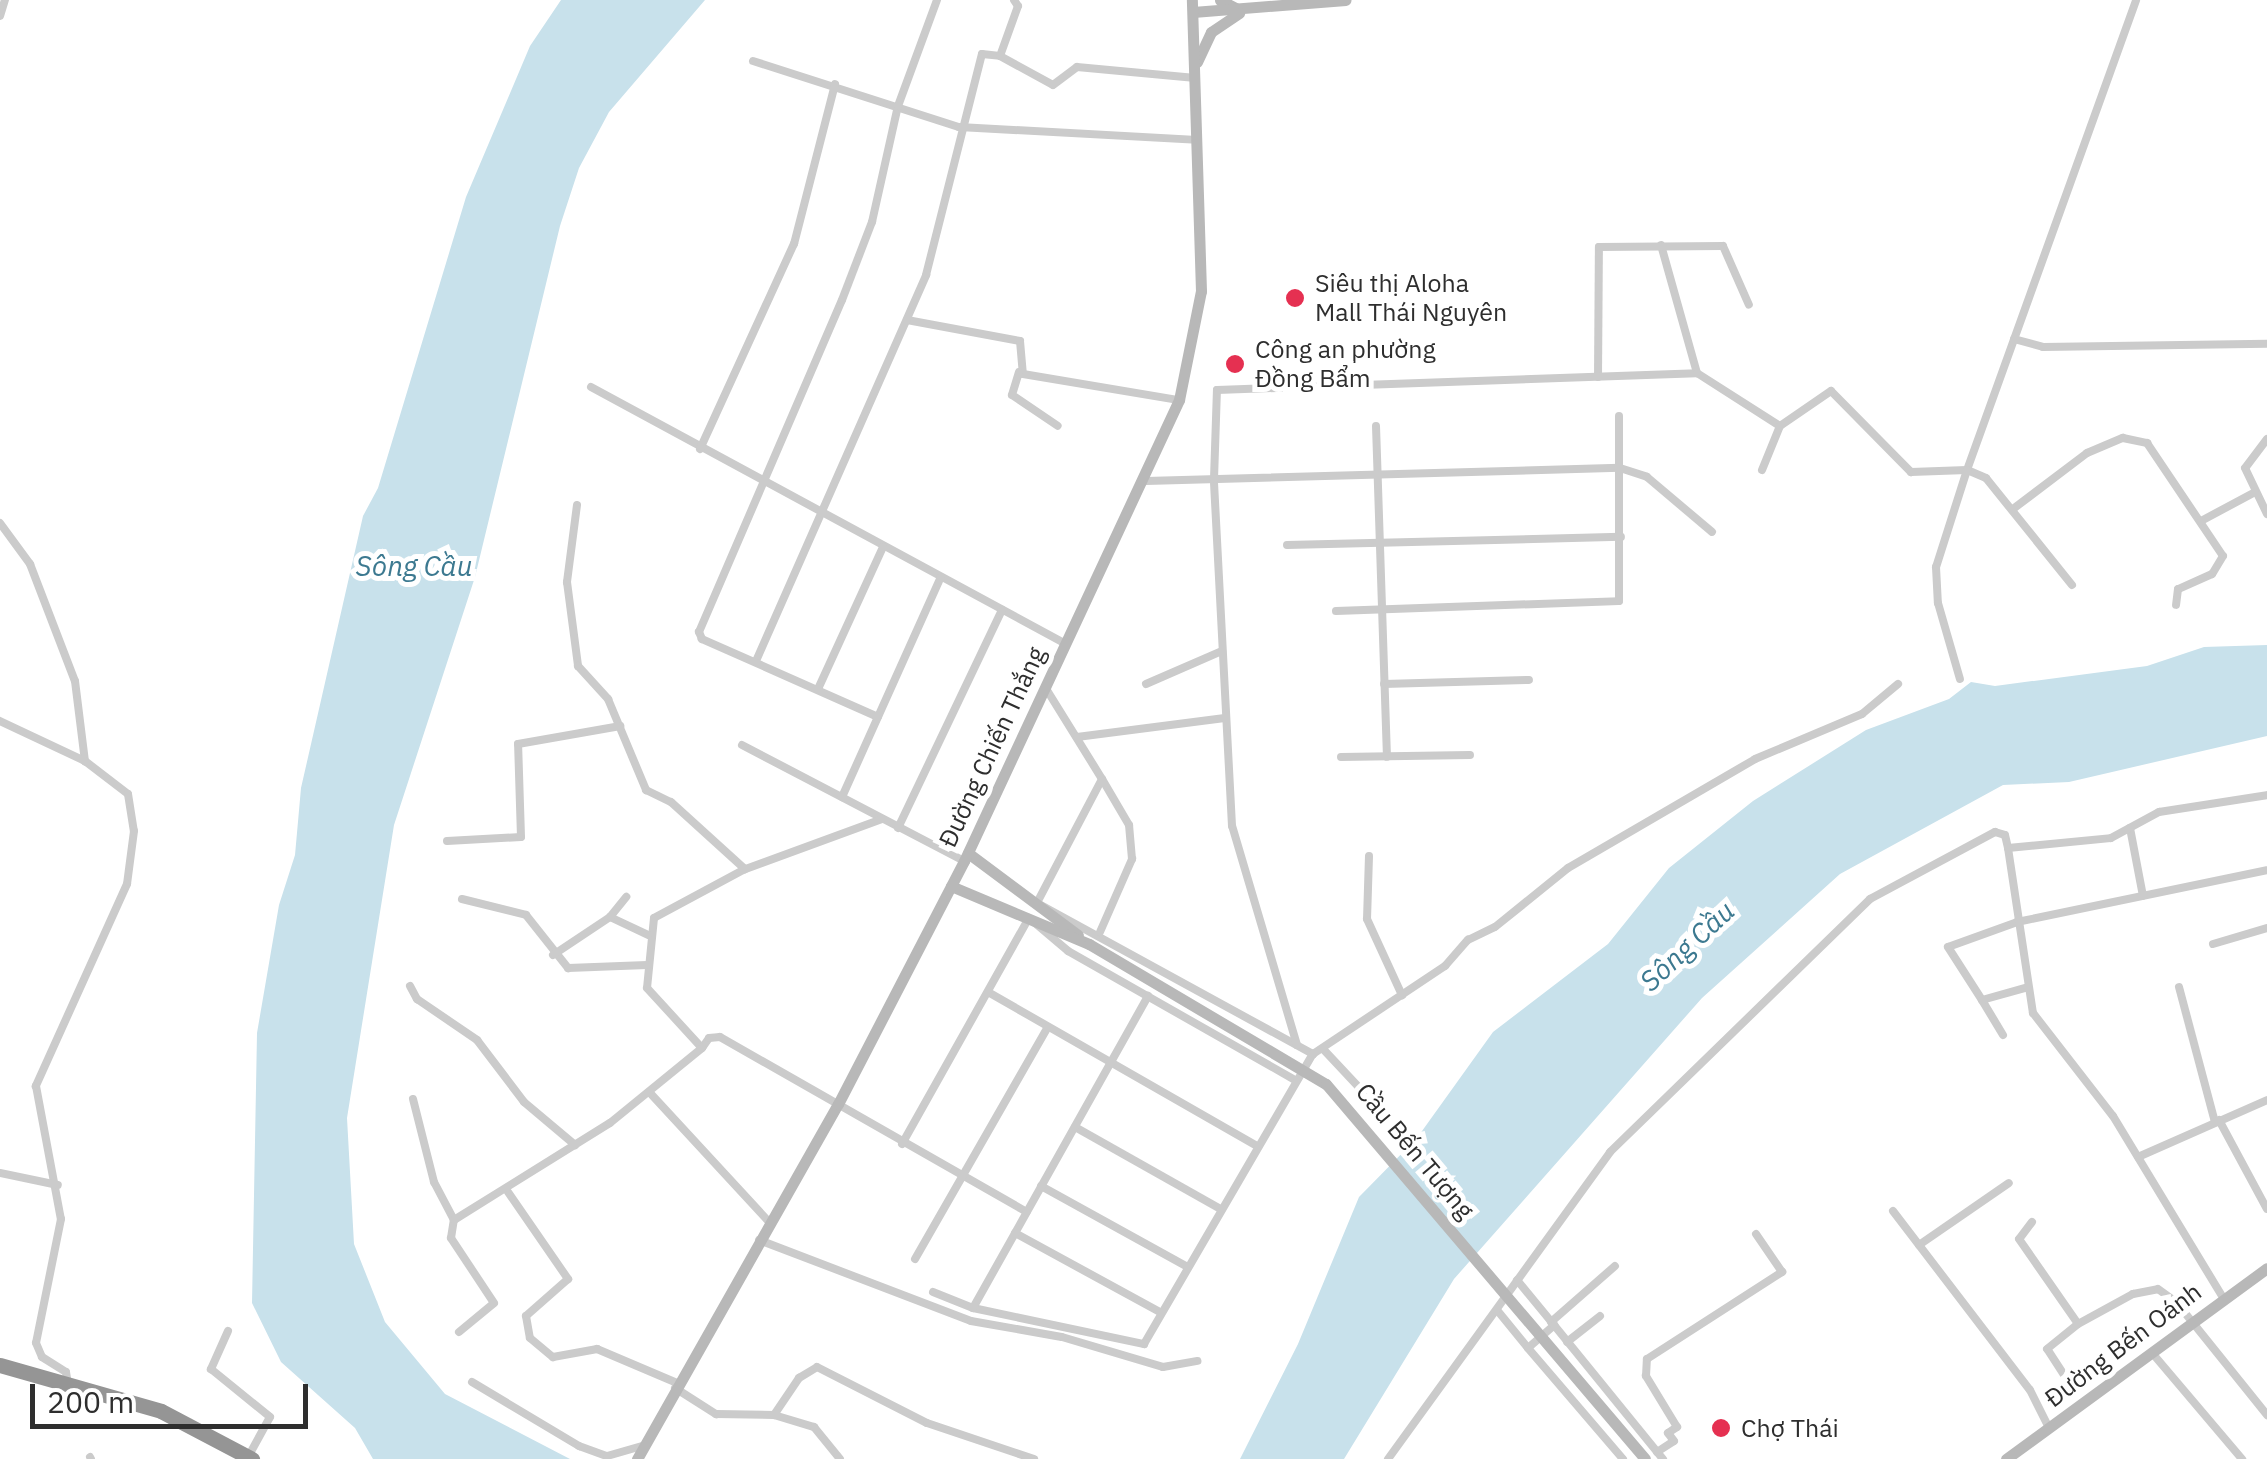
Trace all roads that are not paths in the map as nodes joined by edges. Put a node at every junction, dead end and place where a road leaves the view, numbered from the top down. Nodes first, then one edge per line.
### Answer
1 (5, 0) edge
2 (937, 0) edge
3 (1014, 0) edge
4 (1220, 0) edge
5 (1346, 0) edge
6 (2136, 0) edge
7 (1192, 6) edge
8 (1242, 11) junction
9 (0, 16) edge
10 (1000, 56) junction
11 (754, 61) dead end
12 (1195, 72) junction
13 (835, 84) junction
14 (898, 106) junction
15 (959, 127) junction
16 (1198, 140) junction
17 (1662, 245) junction
18 (1749, 306) dead end
19 (906, 320) junction
20 (2014, 339) junction
21 (2267, 344) edge
22 (1019, 372) junction
23 (1697, 374) junction
24 (1598, 378) junction
25 (592, 387) dead end
26 (1179, 400) junction
27 (1619, 416) dead end
28 (1058, 426) dead end
29 (1376, 426) dead end
30 (1780, 426) junction
31 (2267, 440) edge
32 (700, 449) junction
33 (1620, 468) junction
34 (1762, 470) dead end
35 (1967, 470) junction
36 (1376, 475) junction
37 (1214, 480) junction
38 (1146, 481) junction
39 (763, 483) junction
40 (2254, 492) junction
41 (577, 505) dead end
42 (2013, 509) junction
43 (820, 513) junction
44 (2267, 514) edge
45 (2201, 521) junction
46 (0, 523) edge
47 (1712, 532) dead end
48 (1621, 536) junction
49 (1379, 542) junction
50 (1286, 545) dead end
51 (884, 547) junction
52 (941, 578) junction
53 (2072, 585) dead end
54 (2176, 605) dead end
55 (1002, 610) junction
56 (1382, 610) junction
57 (1336, 611) dead end
58 (1066, 644) junction
59 (1222, 651) junction
60 (756, 661) junction
61 (1960, 679) dead end
62 (1529, 680) dead end
63 (1146, 684) dead end
64 (1384, 684) junction
65 (1898, 684) dead end
66 (1045, 686) junction
67 (818, 689) junction
68 (878, 717) junction
69 (1225, 718) junction
70 (0, 721) edge
71 (620, 726) junction
72 (1076, 738) junction
73 (742, 745) dead end
74 (1470, 755) dead end
75 (1387, 756) junction
76 (1342, 758) dead end
77 (84, 761) junction
78 (1102, 779) junction
79 (2267, 795) edge
80 (842, 798) junction
81 (882, 819) junction
82 (898, 828) junction
83 (2130, 828) junction
84 (447, 841) dead end
85 (2008, 848) junction
86 (1369, 856) dead end
87 (966, 857) junction
88 (745, 869) junction
89 (2267, 870) edge
90 (952, 886) junction
91 (2143, 896) junction
92 (462, 898) dead end
93 (626, 898) dead end
94 (1037, 903) junction
95 (610, 917) junction
96 (1028, 918) junction
97 (2017, 922) junction
98 (2267, 928) edge
99 (1100, 932) junction
100 (648, 936) junction
101 (1088, 944) junction
102 (2213, 944) dead end
103 (553, 956) junction
104 (647, 965) junction
105 (410, 986) dead end
106 (2179, 986) dead end
107 (2025, 988) junction
108 (988, 992) junction
109 (1148, 996) junction
110 (1402, 996) junction
111 (1982, 1000) junction
112 (1048, 1026) junction
113 (2003, 1035) dead end
114 (1297, 1045) junction
115 (702, 1048) junction
116 (1324, 1050) junction
117 (1313, 1054) junction
118 (1111, 1062) junction
119 (1295, 1080) junction
120 (652, 1094) junction
121 (413, 1099) dead end
122 (2267, 1100) edge
123 (838, 1104) junction
124 (1384, 1113) dead end
125 (2217, 1121) junction
126 (1075, 1126) junction
127 (575, 1144) junction
128 (902, 1144) junction
129 (1255, 1144) junction
130 (2138, 1157) junction
131 (0, 1173) edge
132 (963, 1177) junction
133 (2010, 1183) dead end
134 (58, 1185) junction
135 (1041, 1186) junction
136 (508, 1192) junction
137 (1219, 1208) junction
138 (2267, 1208) edge
139 (1893, 1211) dead end
140 (1027, 1212) junction
141 (454, 1220) junction
142 (770, 1222) junction
143 (2032, 1222) dead end
144 (1015, 1233) junction
145 (1756, 1234) dead end
146 (758, 1240) junction
147 (1919, 1244) junction
148 (915, 1260) dead end
149 (1186, 1266) junction
150 (1614, 1266) dead end
151 (2267, 1268) edge
152 (1517, 1280) junction
153 (933, 1292) dead end
154 (2224, 1298) junction
155 (973, 1308) junction
156 (1497, 1310) junction
157 (1160, 1312) junction
158 (1600, 1316) dead end
159 (2192, 1322) junction
160 (1552, 1323) junction
161 (2078, 1324) junction
162 (228, 1331) dead end
163 (459, 1332) dead end
164 (1567, 1342) junction
165 (1528, 1348) junction
166 (2153, 1354) junction
167 (1197, 1361) dead end
168 (0, 1365) edge
169 (2068, 1381) dead end
170 (472, 1382) dead end
171 (68, 1385) junction
172 (676, 1386) junction
173 (774, 1415) junction
174 (2267, 1415) edge
175 (2049, 1428) junction
176 (644, 1445) junction
177 (1660, 1456) edge
178 (250, 1458) edge
179 (638, 1459) edge
180 (840, 1459) edge
181 (1034, 1459) edge
182 (1388, 1459) edge
183 (1624, 1459) edge
184 (1645, 1459) edge
185 (2006, 1459) edge
186 (2242, 1459) edge

1 - 9 street
2 - 14 street
3 - 10 street
4 - 8 main road
5 - 8 main road
6 - 20 street
7 - 8 main road
7 - 12 main road, Đường Chiến Thắng
8 - 12 main road
10 - 12 street
10 - 15 street
11 - 13 street
12 - 16 main road, Đường Chiến Thắng
13 - 14 street
13 - 32 street
14 - 15 street
14 - 39 street
15 - 16 street
15 - 19 street
16 - 26 main road, Đường Chiến Thắng
17 - 18 street
17 - 23 street
17 - 24 street
19 - 22 street
19 - 43 street
20 - 21 street
20 - 35 street
22 - 26 street
22 - 28 street
23 - 24 street
23 - 30 street
24 - 37 street
25 - 32 street
26 - 38 main road, Đường Chiến Thắng
27 - 33 street
29 - 36 street
30 - 34 street
30 - 35 street
31 - 40 street
32 - 39 street
33 - 36 street
33 - 47 street
33 - 48 street
35 - 42 street
35 - 61 street
36 - 37 street
36 - 49 street
37 - 38 street
37 - 59 street
38 - 58 main road, Đường Chiến Thắng
39 - 43 street
39 - 60 street
40 - 44 street
40 - 45 street
41 - 71 street
42 - 45 street
42 - 53 street
43 - 51 street
43 - 60 street
45 - 54 street
46 - 77 street
48 - 49 street
48 - 56 street
49 - 50 street
49 - 56 street
51 - 52 street
51 - 67 street
52 - 55 street
52 - 68 street
55 - 58 street
55 - 82 street
56 - 57 street
56 - 64 street
58 - 66 main road, Đường Chiến Thắng
59 - 63 street
59 - 69 street
60 - 67 street
62 - 64 street
64 - 75 street
65 - 110 street
66 - 72 street
66 - 87 main road, Đường Chiến Thắng
67 - 68 street
68 - 80 street
69 - 72 street
69 - 114 street
70 - 77 street
71 - 84 street
71 - 88 street
72 - 78 street
73 - 80 street
74 - 75 street
75 - 76 street
77 - 134 street
78 - 94 street
78 - 99 street
79 - 83 street
80 - 81 street
81 - 82 street
81 - 88 street
82 - 87 street
83 - 85 street
83 - 91 street
85 - 97 street
85 - 152 street
86 - 110 street
87 - 90 main road, Đường Chiến Thắng
87 - 94 main road
88 - 100 street
89 - 91 street
90 - 96 main road
90 - 123 main road, Đường Chiến Thắng
91 - 97 street
92 - 103 street
93 - 95 street
94 - 99 street
94 - 101 main road
95 - 100 street
95 - 103 street
96 - 101 main road
96 - 108 street
96 - 109 street
97 - 107 street
97 - 111 street
98 - 102 street
99 - 114 street
100 - 104 street
101 - 184 main road, Cầu Bến Tượng
103 - 104 street
104 - 115 street
105 - 127 street
106 - 125 street
107 - 111 street
107 - 130 street
108 - 112 street
108 - 128 street
109 - 118 street
109 - 119 street
110 - 116 street
111 - 113 street
112 - 118 street
112 - 132 street
114 - 117 street
115 - 120 street
115 - 123 street
116 - 117 street
116 - 124 street
117 - 119 street
118 - 126 street
118 - 129 street
119 - 129 street
120 - 127 street
120 - 142 street
121 - 141 street
122 - 125 street
123 - 128 street
123 - 142 main road, Đường Chiến Thắng
125 - 130 street
125 - 138 street
126 - 135 street
126 - 137 street
127 - 136 street
128 - 132 street
129 - 137 street
130 - 154 street
131 - 134 street
132 - 140 street
132 - 148 street
133 - 147 street
134 - 171 street
135 - 140 street
135 - 149 street
136 - 141 street
136 - 172 street
137 - 149 street
139 - 147 street
140 - 144 street
141 - 163 street
142 - 146 main road, Đường Chiến Thắng
143 - 161 street
144 - 155 street
144 - 157 street
145 - 177 street
146 - 167 street
146 - 172 main road, Đường Chiến Thắng
147 - 175 street
149 - 157 street
150 - 160 street
151 - 154 main road, Đường Bến Oánh
152 - 156 street
152 - 160 street
153 - 155 street
154 - 159 main road, Đường Bến Oánh
155 - 157 street
156 - 165 street
156 - 182 street
158 - 164 street
159 - 161 street
159 - 166 main road, Đường Bến Oánh
159 - 174 street
160 - 164 street
160 - 165 street
161 - 169 street
162 - 178 street
164 - 177 street
165 - 183 street
166 - 175 main road, Đường Bến Oánh
166 - 186 street
168 - 171 highway
170 - 176 street
171 - 178 highway
172 - 173 street
172 - 176 main road, Đường Chiến Thắng
173 - 180 street
173 - 181 street
175 - 185 main road, Đường Bến Oánh
176 - 179 main road, Đường Chiến Thắng

